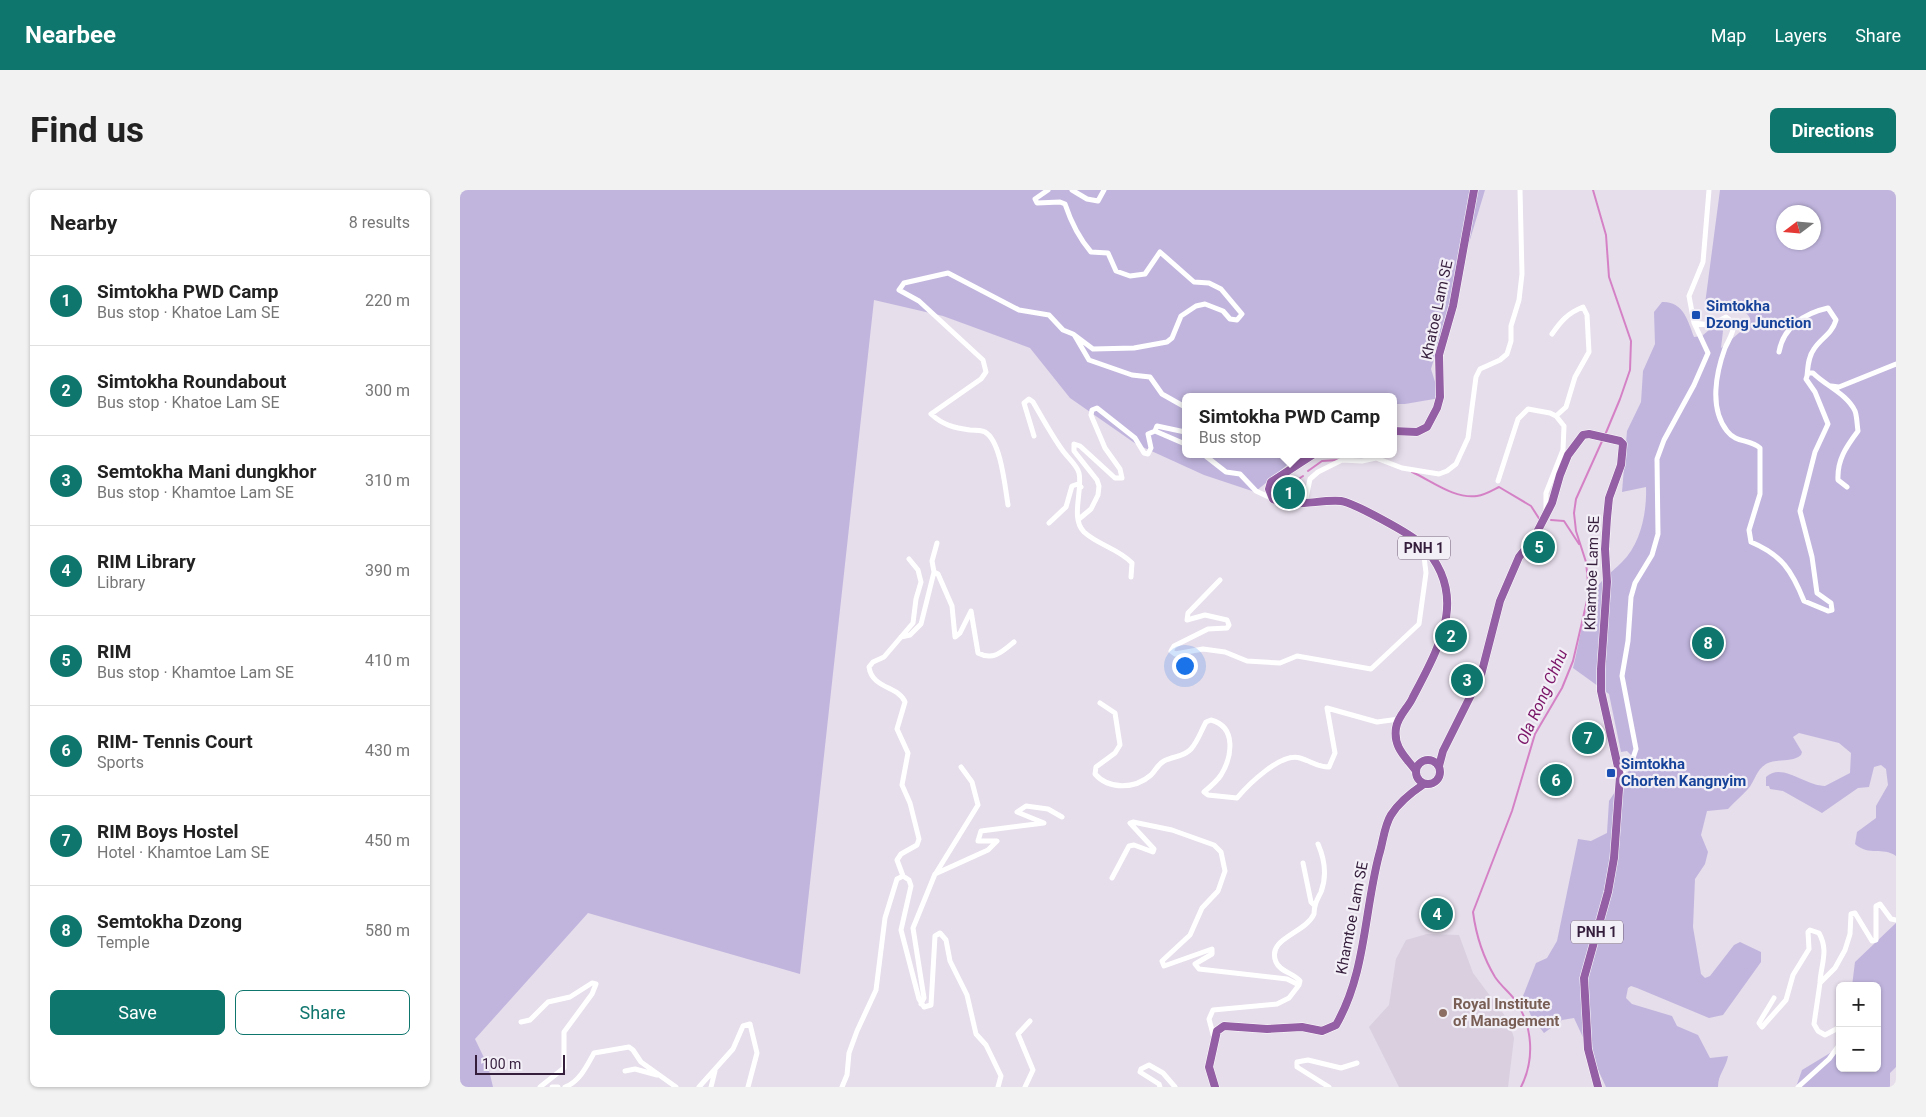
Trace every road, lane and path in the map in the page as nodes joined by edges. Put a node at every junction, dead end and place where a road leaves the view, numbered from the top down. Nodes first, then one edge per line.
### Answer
1 (1048, 190) edge
2 (1072, 190) edge
3 (1104, 190) edge
4 (1474, 190) edge
5 (1520, 190) edge
6 (1709, 190) edge
7 (1694, 323) junction
8 (1073, 334) junction
9 (1552, 334) dead end
10 (1779, 352) dead end
11 (1896, 364) edge
12 (1806, 379) junction
13 (1826, 385) junction
14 (1182, 405) edge
15 (1556, 416) junction
16 (1155, 431) junction
17 (1182, 431) edge
18 (1397, 431) edge
19 (1034, 436) dead end
20 (1182, 443) edge
21 (1208, 458) edge
22 (1308, 458) edge
23 (1498, 481) dead end
24 (1080, 487) junction
25 (1847, 487) dead end
26 (1273, 499) junction
27 (1305, 503) junction
28 (1008, 505) dead end
29 (1546, 515) junction
30 (1079, 519) junction
31 (1049, 523) dead end
32 (937, 543) dead end
33 (1420, 543) junction
34 (910, 559) dead end
35 (934, 572) junction
36 (1131, 577) dead end
37 (1220, 580) dead end
38 (900, 637) junction
39 (1014, 642) dead end
40 (1100, 703) dead end
41 (1399, 719) junction
42 (1443, 751) junction
43 (1407, 759) junction
44 (1432, 760) junction
45 (1421, 762) junction
46 (1439, 766) junction
47 (962, 767) dead end
48 (1620, 776) junction
49 (1419, 778) junction
50 (1062, 817) dead end
51 (1318, 844) dead end
52 (1303, 863) dead end
53 (935, 874) junction
54 (902, 876) junction
55 (1112, 878) dead end
56 (1314, 905) junction
57 (1896, 920) edge
58 (1820, 983) junction
59 (1298, 985) junction
60 (1774, 998) dead end
61 (921, 1004) junction
62 (521, 1022) dead end
63 (1030, 1022) dead end
64 (1836, 1029) edge
65 (1214, 1038) junction
66 (1836, 1049) edge
67 (1357, 1063) dead end
68 (625, 1071) dead end
69 (715, 1071) junction
70 (663, 1076) junction
71 (1214, 1085) edge
72 (540, 1087) edge
73 (552, 1087) edge
74 (558, 1087) edge
75 (565, 1087) edge
76 (676, 1087) edge
77 (699, 1087) edge
78 (711, 1087) edge
79 (748, 1087) edge
80 (842, 1087) edge
81 (998, 1087) edge
82 (1025, 1087) edge
83 (1160, 1087) edge
84 (1175, 1087) edge
85 (1222, 1087) edge
86 (1329, 1087) edge
87 (1598, 1087) edge
88 (1798, 1087) edge

1 - 8 street
2 - 3 street
4 - 18 main road, Khatoe Lam SE
5 - 27 street
6 - 7 street
7 - 12 street
7 - 48 street
8 - 14 street
8 - 28 street
9 - 15 street
10 - 12 street
11 - 13 street
12 - 13 street
13 - 25 street
15 - 23 street
15 - 29 street
16 - 17 street
16 - 20 street
16 - 30 street
19 - 24 street
21 - 26 street
22 - 26 main road
24 - 30 street
24 - 31 street
26 - 27 main road, PNH 1
27 - 33 main road, PNH 1
29 - 42 main road, Khamtoe Lam SE / PNH 1
29 - 48 main road, Khamtoe Lam SE / PNH 1
30 - 36 street
32 - 35 street
33 - 37 street
33 - 41 main road, PNH 1
34 - 38 street
35 - 38 street
35 - 39 street
38 - 54 street
40 - 41 street
41 - 43 main road, PNH 1
42 - 44 main road, Khamtoe Lam SE / PNH 1
42 - 46 main road, Khamtoe Lam SE / PNH 1
43 - 45 main road
43 - 49 main road, PNH 1
44 - 45 main road
44 - 46 main road
45 - 49 main road
46 - 49 main road
47 - 53 street
48 - 87 main road, Khamtoe Lam SE / PNH 1
49 - 65 main road, Khamtoe Lam SE
50 - 53 street
51 - 56 street
52 - 56 street
53 - 61 street
54 - 61 street
54 - 80 street
55 - 59 street
56 - 59 street
57 - 58 street
58 - 60 street
58 - 64 street
59 - 65 street
61 - 81 street
62 - 72 street
63 - 82 street
65 - 71 main road
66 - 88 street
67 - 86 street
68 - 70 street
69 - 77 street
69 - 78 street
69 - 79 street
70 - 75 street
70 - 76 street
71 - 85 street
73 - 74 street
83 - 84 street

